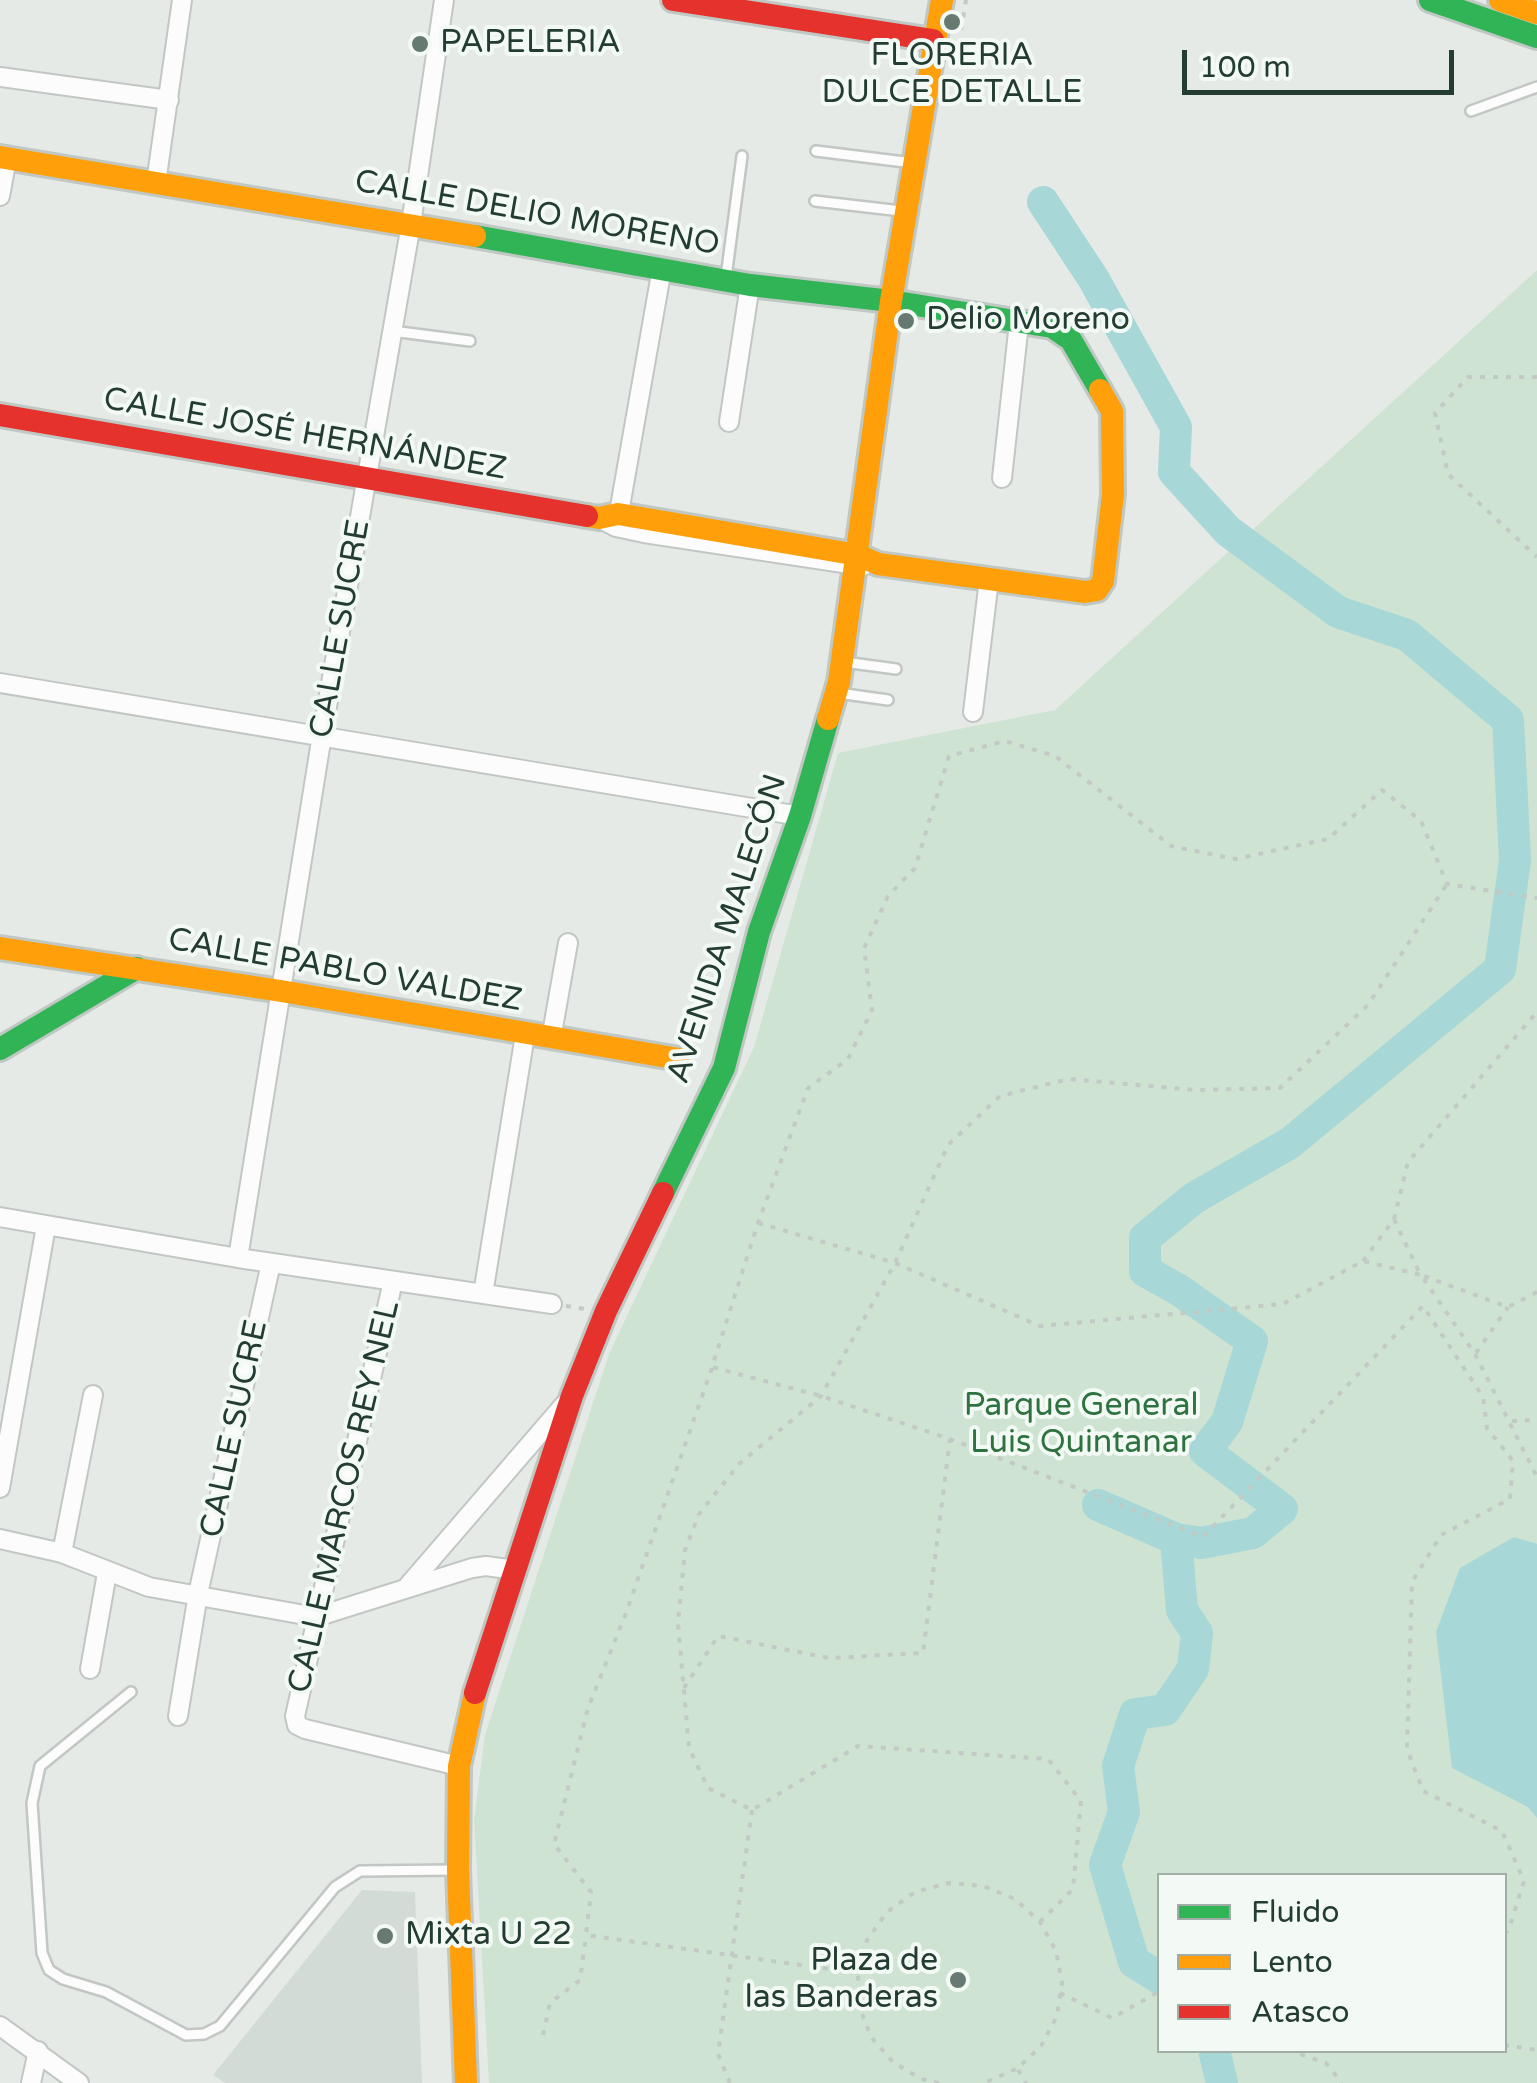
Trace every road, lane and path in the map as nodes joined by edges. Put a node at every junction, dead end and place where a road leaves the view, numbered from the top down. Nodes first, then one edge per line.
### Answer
1 (182, 0) edge
2 (444, 0) edge
3 (673, 0) edge
4 (942, 0) edge
5 (1430, 0) edge
6 (1500, 0) edge
7 (702, 2) edge
8 (1537, 13) edge
9 (1537, 37) edge
10 (933, 40) junction
11 (0, 77) edge
12 (1537, 87) edge
13 (169, 100) junction
14 (1471, 111) dead end
15 (816, 151) dead end
16 (742, 156) dead end
17 (3, 158) edge
18 (913, 163) junction
19 (156, 182) junction
20 (0, 196) edge
21 (815, 201) dead end
22 (906, 211) junction
23 (411, 224) junction
24 (662, 268) junction
25 (725, 280) junction
26 (750, 285) junction
27 (892, 301) junction
28 (1019, 323) junction
29 (392, 330) junction
30 (470, 340) dead end
31 (1537, 377) edge
32 (0, 416) edge
33 (729, 422) dead end
34 (1002, 478) dead end
35 (366, 480) junction
36 (1113, 494) joint
37 (611, 520) junction
38 (1537, 557) edge
39 (864, 562) junction
40 (989, 580) junction
41 (842, 662) junction
42 (896, 669) dead end
43 (0, 684) edge
44 (836, 692) junction
45 (888, 700) dead end
46 (973, 712) dead end
47 (322, 735) junction
48 (800, 816) junction
49 (1447, 884) junction
50 (1537, 898) edge
51 (568, 943) dead end
52 (0, 948) edge
53 (136, 968) junction
54 (281, 991) junction
55 (1537, 1012) edge
56 (525, 1035) junction
57 (551, 1039) junction
58 (0, 1049) edge
59 (680, 1059) dead end
60 (0, 1217) edge
61 (1394, 1220) junction
62 (758, 1223) junction
63 (46, 1226) junction
64 (238, 1258) junction
65 (1363, 1261) junction
66 (271, 1263) junction
67 (895, 1264) junction
68 (1421, 1274) junction
69 (393, 1280) junction
70 (1537, 1292) edge
71 (483, 1294) junction
72 (552, 1304) joint
73 (1508, 1308) junction
74 (606, 1311) junction
75 (1475, 1354) junction
76 (712, 1368) junction
77 (1496, 1392) junction
78 (92, 1395) dead end
79 (572, 1396) junction
80 (821, 1396) junction
81 (1484, 1397) junction
82 (1537, 1420) edge
83 (1510, 1421) junction
84 (950, 1439) junction
85 (1525, 1456) junction
86 (1514, 1461) junction
87 (1537, 1477) edge
88 (0, 1485) edge
89 (0, 1539) edge
90 (62, 1554) junction
91 (515, 1570) junction
92 (107, 1573) junction
93 (408, 1586) junction
94 (198, 1594) junction
95 (316, 1617) junction
96 (90, 1669) dead end
97 (684, 1688) junction
98 (130, 1692) dead end
99 (178, 1716) dead end
100 (459, 1766) junction
101 (752, 1810) junction
102 (458, 1870) junction
103 (1040, 1922) junction
104 (1507, 1931) edge
105 (586, 1935) junction
106 (730, 1956) junction
107 (858, 1973) junction
108 (1157, 1993) edge
109 (1060, 1994) junction
110 (0, 2026) edge
111 (543, 2035) dead end
112 (1507, 2045) edge
113 (1537, 2050) edge
114 (38, 2051) junction
115 (1297, 2053) edge
116 (1018, 2068) junction
117 (32, 2083) edge
118 (78, 2083) edge
119 (466, 2083) edge
120 (730, 2083) edge
121 (939, 2083) edge
122 (984, 2083) edge
123 (1026, 2083) edge
124 (1342, 2083) edge

1 - 13 street
2 - 23 street, CALLE SUCRE
3 - 7 street
4 - 10 street, AVENIDA MALECÓN
5 - 9 street
6 - 8 street
7 - 10 street
10 - 18 street, AVENIDA MALECÓN
11 - 13 street
12 - 14 lane
13 - 19 street
15 - 18 lane
16 - 25 lane
17 - 19 street, CALLE DELIO MORENO
17 - 20 street
18 - 22 street, AVENIDA MALECÓN
19 - 23 street, CALLE DELIO MORENO
21 - 22 lane
22 - 27 street, AVENIDA MALECÓN
23 - 24 street, CALLE DELIO MORENO
23 - 29 street, CALLE SUCRE
24 - 25 street, CALLE DELIO MORENO
24 - 37 street
25 - 26 street, CALLE DELIO MORENO
26 - 27 street, CALLE DELIO MORENO
26 - 33 street
27 - 28 street, CALLE DELIO MORENO
27 - 39 street, AVENIDA MALECÓN
28 - 34 street
28 - 36 street, CALLE DELIO MORENO
29 - 30 lane
29 - 35 street, CALLE SUCRE
31 - 38 path
32 - 35 street, CALLE JOSÉ HERNÁNDEZ
35 - 37 street, CALLE JOSÉ HERNÁNDEZ
35 - 47 street, CALLE SUCRE
36 - 40 street, CALLE JOSÉ HERNÁNDEZ
37 - 39 street, CALLE JOSÉ HERNÁNDEZ
39 - 40 street, CALLE JOSÉ HERNÁNDEZ
39 - 41 street, AVENIDA MALECÓN
40 - 46 street
41 - 42 lane
41 - 44 street, AVENIDA MALECÓN
43 - 47 street
44 - 45 lane
44 - 48 street, AVENIDA MALECÓN
47 - 48 street
47 - 54 street, CALLE SUCRE
48 - 74 street, AVENIDA MALECÓN
49 - 50 path
49 - 62 path
49 - 67 path
51 - 57 street
52 - 53 street, CALLE PABLO VALDEZ
53 - 54 street, CALLE PABLO VALDEZ
53 - 58 street
54 - 56 street, CALLE PABLO VALDEZ
54 - 64 street, CALLE SUCRE
55 - 61 path
56 - 57 street, CALLE PABLO VALDEZ
56 - 71 street
57 - 59 street, CALLE PABLO VALDEZ
60 - 63 street
61 - 65 path
61 - 68 path
62 - 67 path
62 - 76 path
63 - 64 street
63 - 88 street
64 - 66 street
65 - 67 path
65 - 68 path
66 - 69 street
66 - 94 street, CALLE SUCRE
67 - 80 path
68 - 73 path
68 - 75 path
69 - 71 street
69 - 95 street, CALLE MARCOS REY NEL
70 - 73 path
71 - 72 street
72 - 74 path
73 - 75 path
74 - 79 street, AVENIDA MALECÓN
75 - 77 path
76 - 80 path
76 - 105 path
77 - 81 path
77 - 83 path
78 - 90 street
79 - 91 street, AVENIDA MALECÓN
79 - 93 street
80 - 84 path
80 - 97 path
81 - 84 path
81 - 86 path
82 - 83 path
83 - 85 path
84 - 97 path
85 - 86 path
85 - 87 path
86 - 104 path
89 - 90 street
90 - 92 street
91 - 93 street
91 - 100 street, AVENIDA MALECÓN
92 - 94 street
92 - 96 street
93 - 95 street
94 - 95 street
94 - 99 street, CALLE SUCRE
95 - 100 street, CALLE MARCOS REY NEL
97 - 101 path
98 - 102 lane
100 - 102 street, AVENIDA MALECÓN
101 - 103 path
101 - 106 path
102 - 119 street, AVENIDA MALECÓN
103 - 107 path
103 - 109 path
105 - 106 path
105 - 111 path
106 - 107 path
106 - 120 path
107 - 121 path
108 - 109 path
109 - 116 path
110 - 114 street
112 - 113 path
114 - 117 street
114 - 118 street
115 - 124 path
116 - 122 path
116 - 123 path

